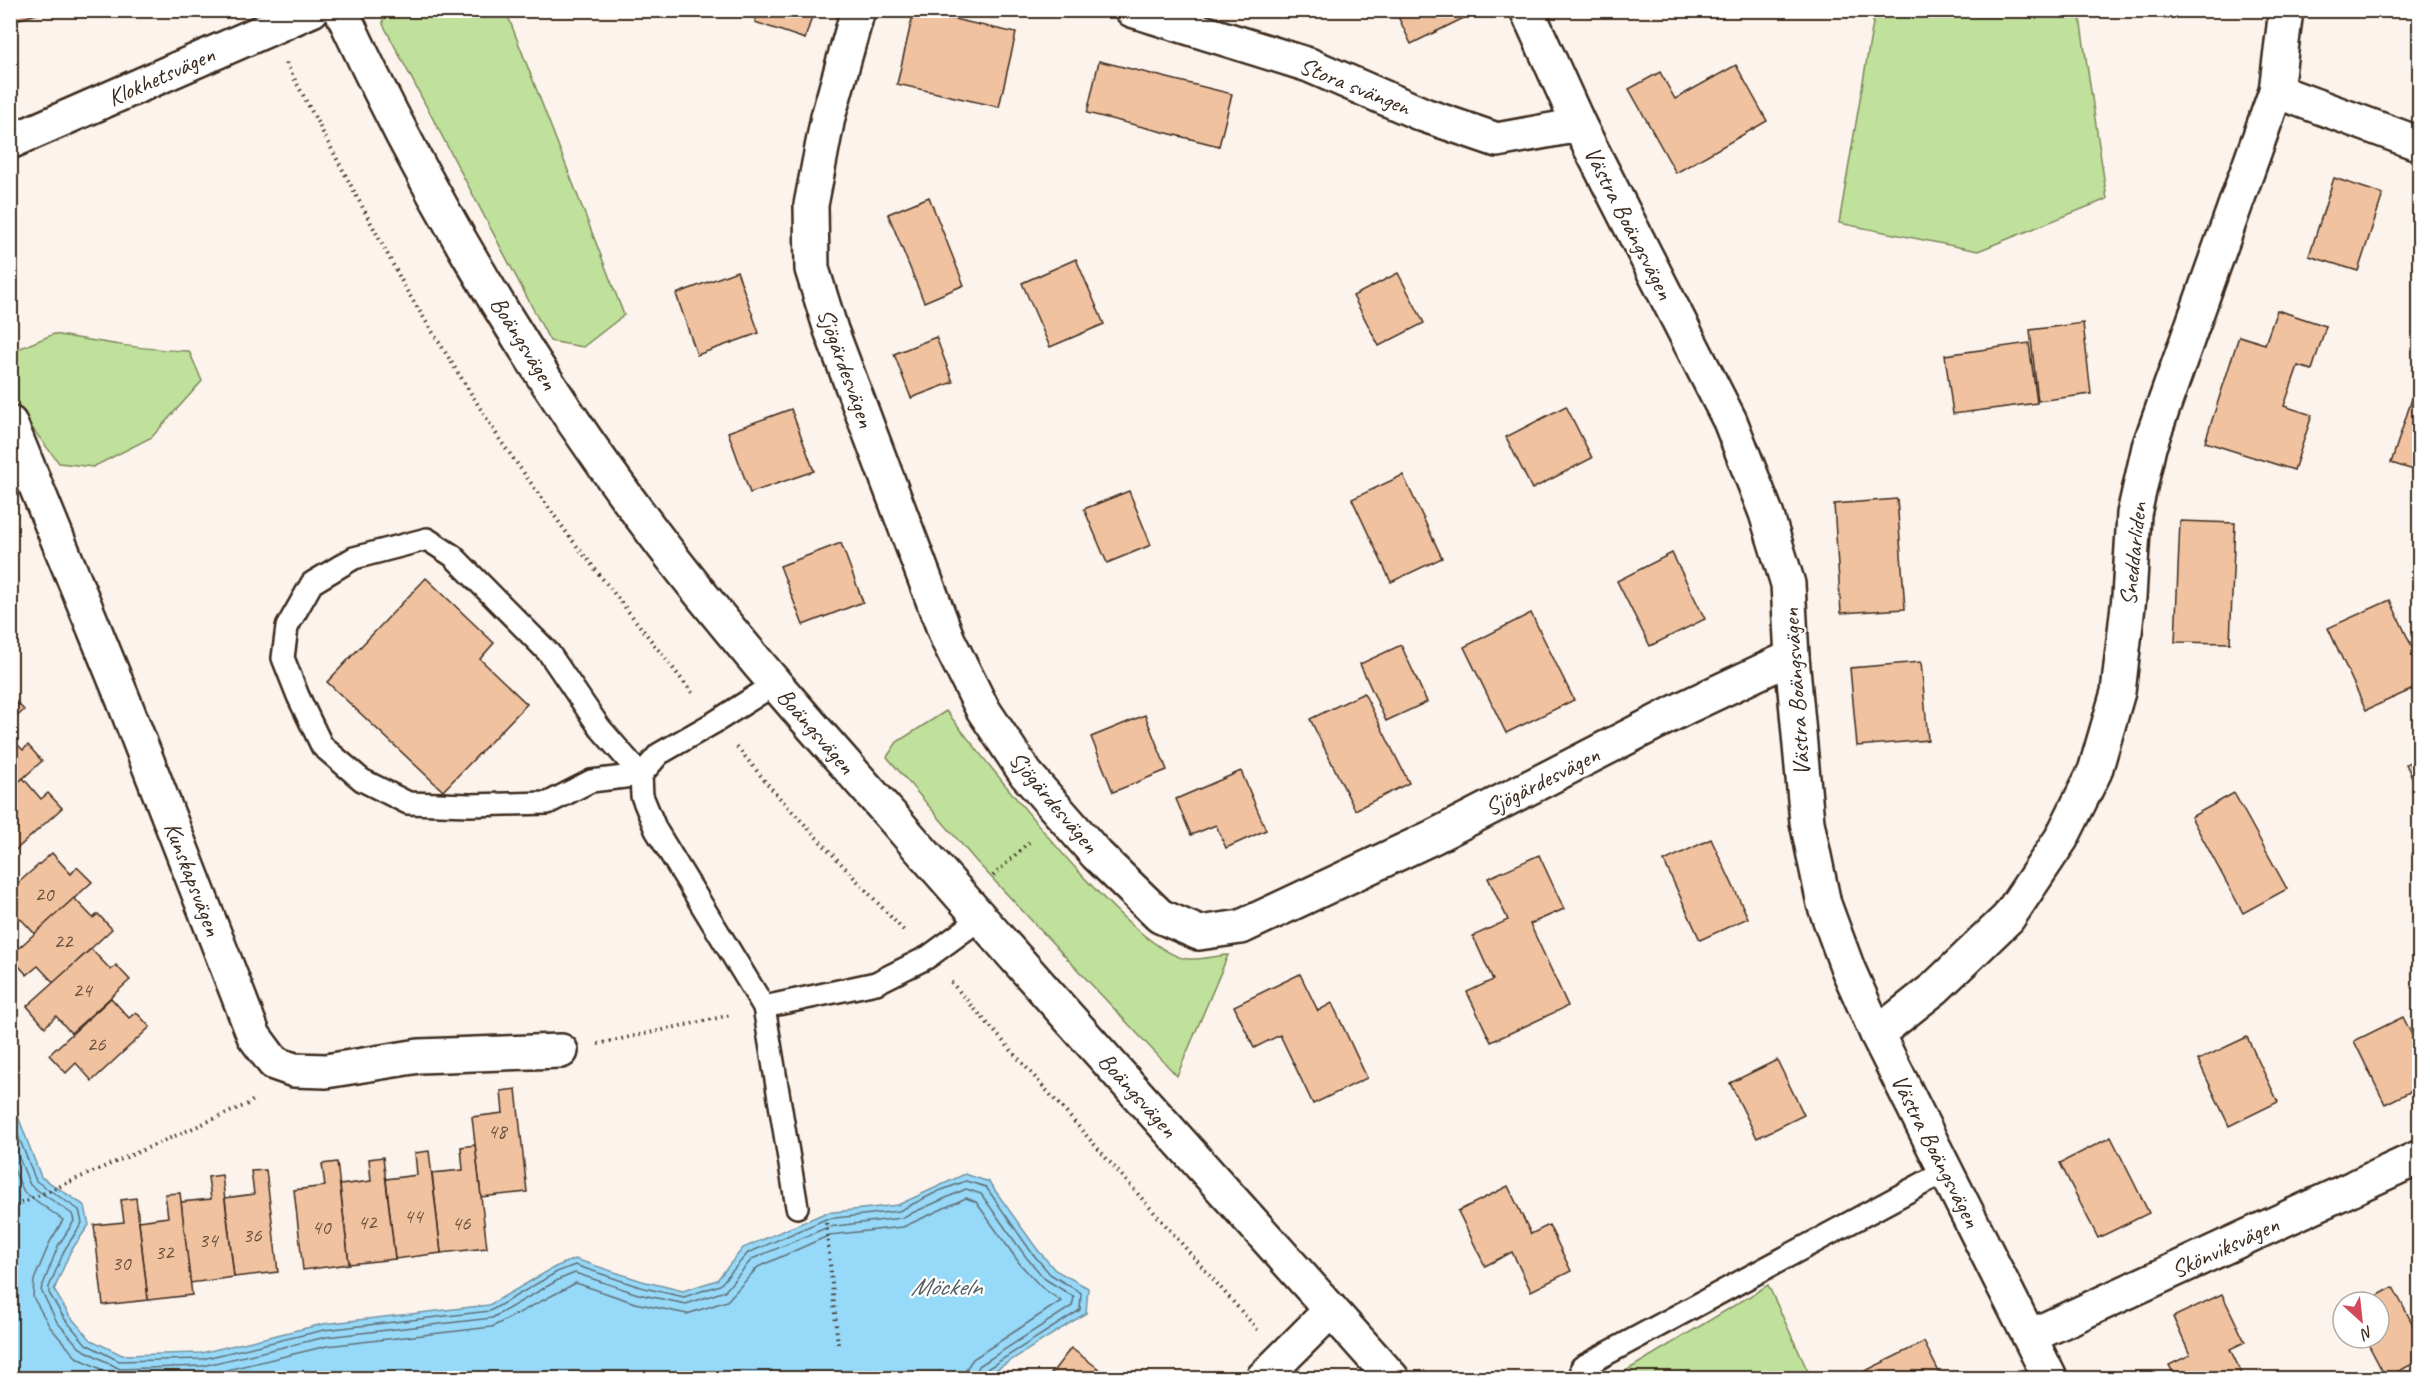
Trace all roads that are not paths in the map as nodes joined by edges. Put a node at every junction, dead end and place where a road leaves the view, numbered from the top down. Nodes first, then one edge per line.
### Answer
1 (312, 10) edge
2 (341, 10) edge
3 (858, 10) edge
4 (1132, 10) edge
5 (1527, 10) edge
6 (2286, 10) edge
7 (2276, 91) junction
8 (1579, 125) junction
9 (10, 142) edge
10 (2420, 144) edge
11 (10, 423) edge
12 (1792, 657) junction
13 (775, 684) junction
14 (641, 775) junction
15 (973, 911) junction
16 (764, 1007) junction
17 (1877, 1034) junction
18 (561, 1051) road end
19 (2420, 1157) edge
20 (1946, 1171) junction
21 (797, 1206) dead end
22 (1330, 1310) junction
23 (2031, 1336) junction
24 (1582, 1367) dead end
25 (1263, 1378) edge
26 (1392, 1378) edge
27 (2050, 1378) edge

1 - 9 street, Klokhetsvägen
2 - 13 street, Boängsvägen
3 - 12 street, Sjögärdesvägen
4 - 8 street, Stora svängen
5 - 8 street, Västra Boängsvägen
6 - 7 street, Sneddarliden
7 - 10 street
7 - 17 street, Sneddarliden
8 - 12 street, Västra Boängsvägen
11 - 18 street, Kunskapsvägen
12 - 17 street, Västra Boängsvägen
13 - 14 lane
13 - 15 street, Boängsvägen
14 - 14 lane
14 - 16 lane
15 - 16 lane
15 - 22 street, Boängsvägen
16 - 21 lane
17 - 20 street, Västra Boängsvägen
19 - 23 street, Skönviksvägen
20 - 23 street, Västra Boängsvägen
20 - 24 lane
22 - 25 street
22 - 26 street, Boängsvägen
23 - 27 street, Västra Boängsvägen

